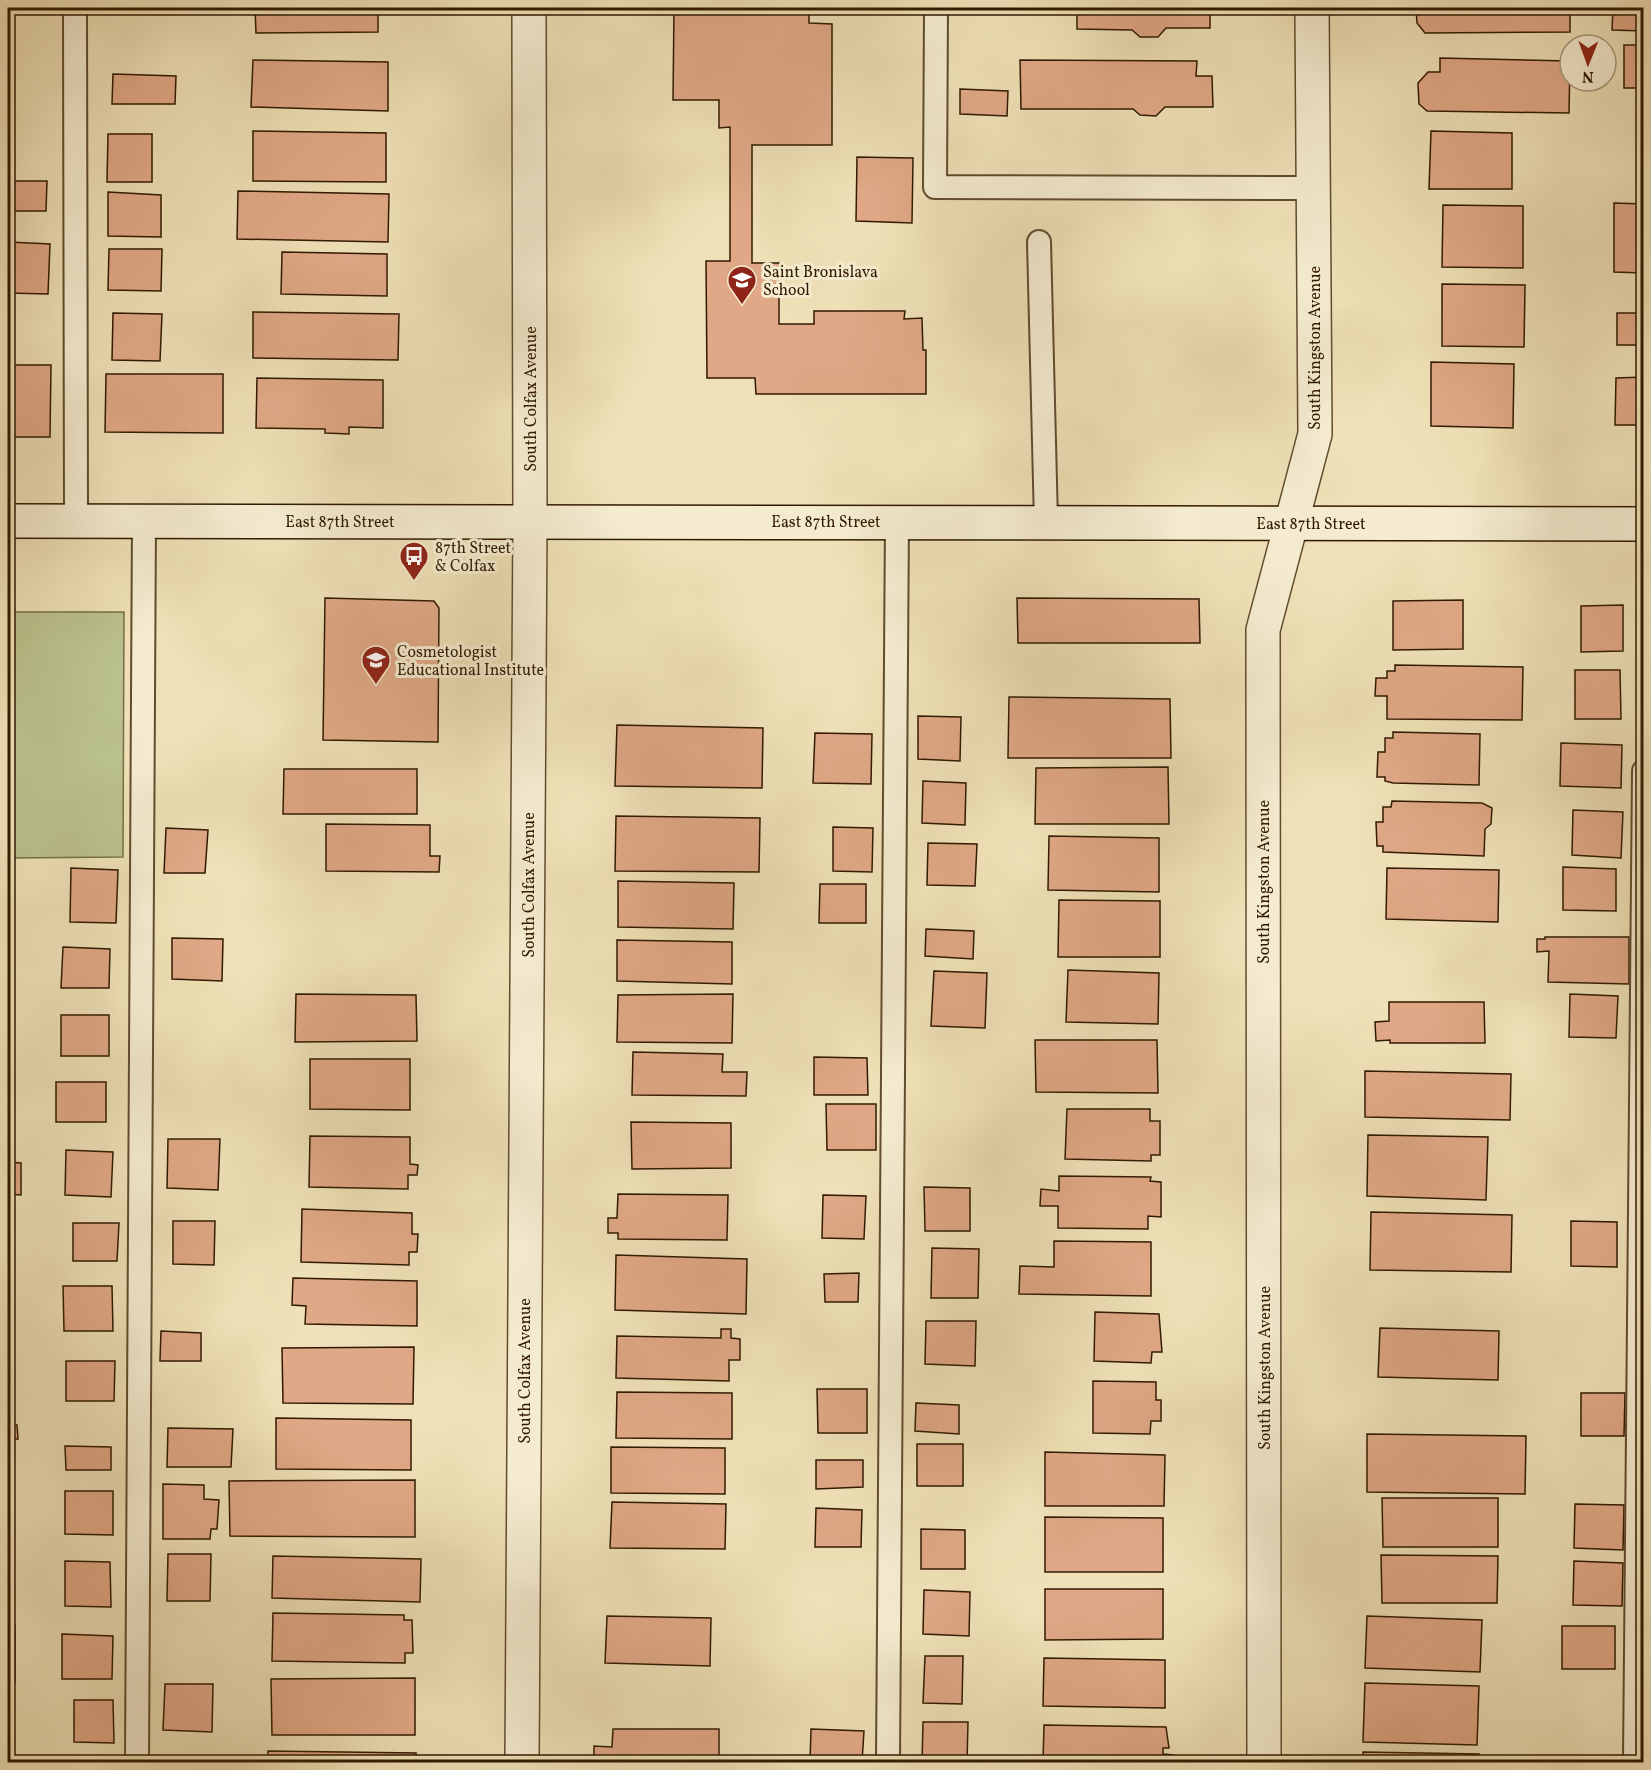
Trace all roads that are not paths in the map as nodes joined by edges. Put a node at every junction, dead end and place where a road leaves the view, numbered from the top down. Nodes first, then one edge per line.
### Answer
1 (75, 8) edge
2 (529, 8) edge
3 (936, 8) edge
4 (1312, 8) edge
5 (1314, 188) junction
6 (1039, 242) dead end
7 (144, 520) junction
8 (8, 521) edge
9 (76, 521) junction
10 (530, 521) junction
11 (897, 521) junction
12 (1046, 522) junction
13 (1292, 522) junction
14 (1644, 524) edge
15 (1644, 771) edge
16 (137, 1762) edge
17 (522, 1762) edge
18 (888, 1762) edge
19 (1264, 1762) edge
20 (1635, 1762) edge

1 - 9 lane
2 - 10 street, South Colfax Avenue
3 - 5 lane
4 - 5 street, South Kingston Avenue
5 - 13 street, South Kingston Avenue
6 - 12 lane
7 - 9 street, East 87th Street
7 - 10 street, East 87th Street
7 - 16 lane
8 - 9 street, East 87th Street
10 - 11 street, East 87th Street
10 - 17 street, South Colfax Avenue
11 - 12 street, East 87th Street
11 - 18 lane
12 - 13 street, East 87th Street
13 - 14 street, East 87th Street
13 - 19 street, South Kingston Avenue
15 - 20 lane

